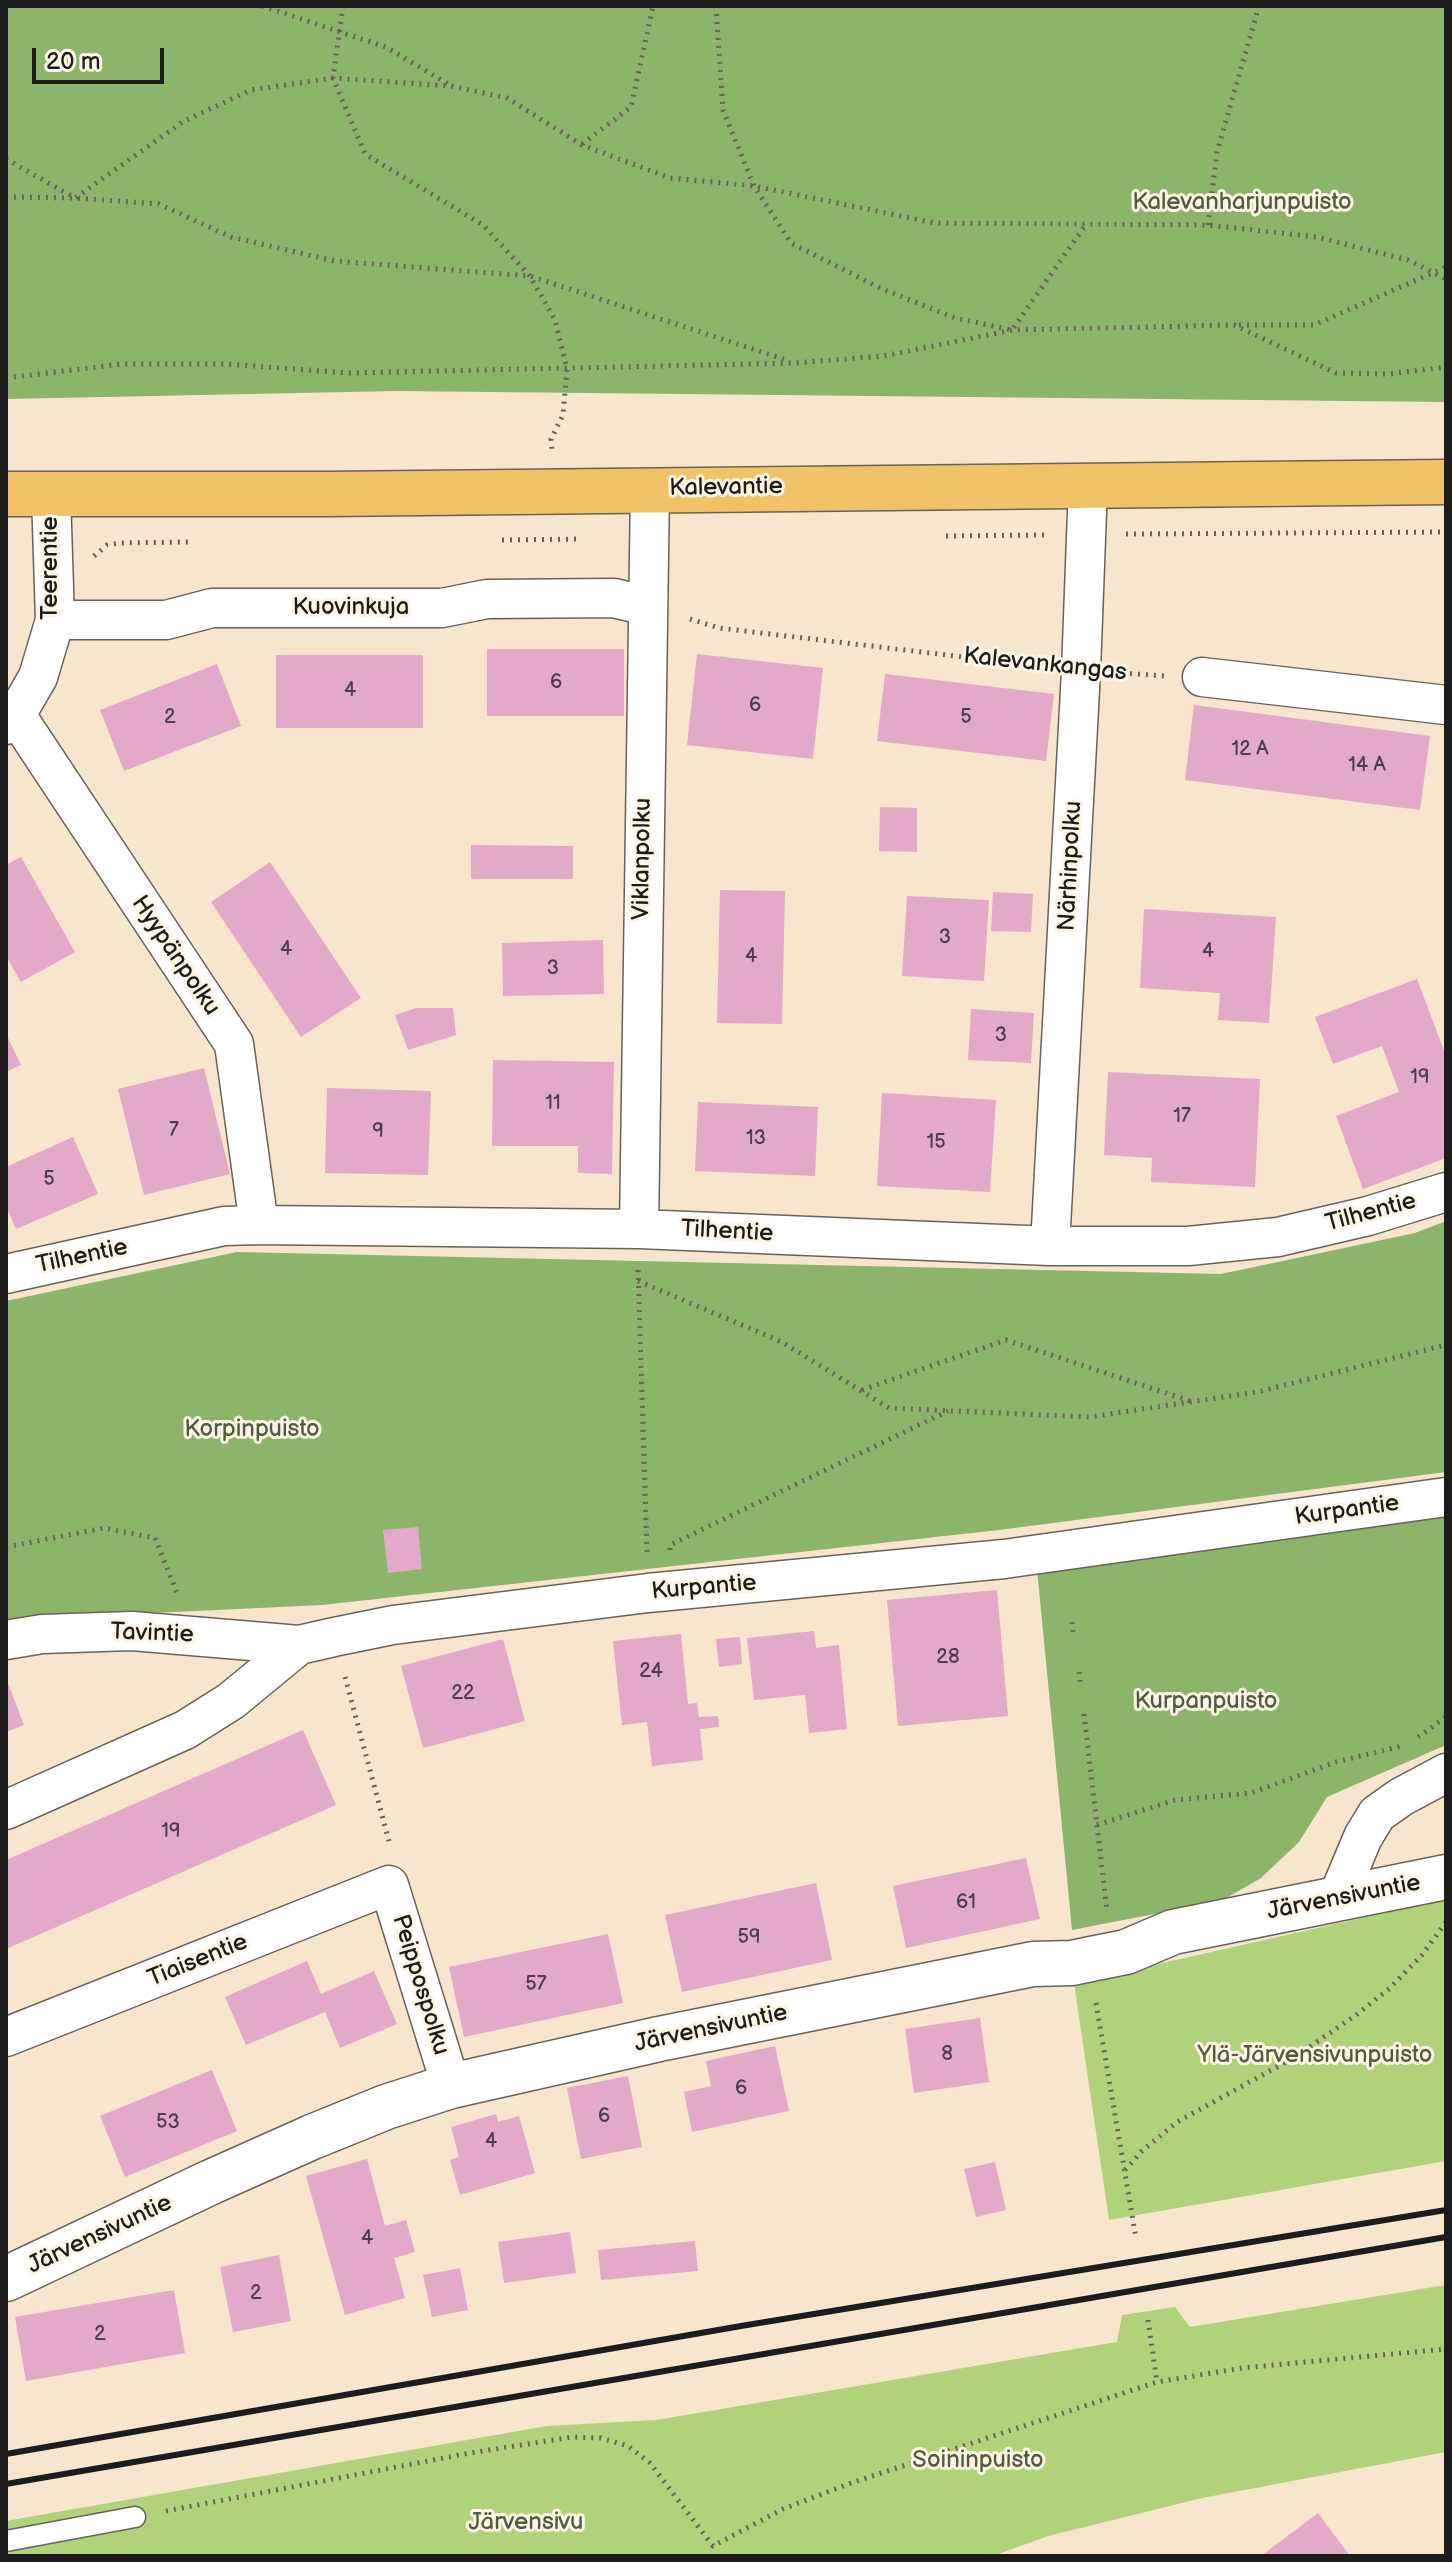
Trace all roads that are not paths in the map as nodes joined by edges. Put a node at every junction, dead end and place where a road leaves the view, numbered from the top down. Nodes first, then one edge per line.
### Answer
1 (1446, 482) edge
2 (1088, 485) junction
3 (650, 489) junction
4 (6, 494) edge
5 (51, 494) junction
6 (647, 606) junction
7 (55, 620) junction
8 (1202, 677) road end
9 (1446, 705) edge
10 (11, 720) edge
11 (1446, 1192) edge
12 (259, 1225) junction
13 (639, 1229) junction
14 (1050, 1246) junction
15 (6, 1274) edge
16 (1446, 1497) edge
17 (6, 1640) edge
18 (299, 1645) junction
19 (1446, 1773) edge
20 (6, 1810) edge
21 (390, 1867) joint
22 (1446, 1877) edge
23 (1337, 1899) junction
24 (6, 2037) edge
25 (451, 2086) junction
26 (6, 2279) edge
27 (135, 2517) road end
28 (6, 2541) edge

1 - 2 main road, Kalevantie
2 - 3 main road, Kalevantie
2 - 14 street, Närhinpolku
3 - 5 main road, Kalevantie
3 - 6 street, Viklanpolku
4 - 5 main road, Kalevantie
5 - 7 street, Teerentie
6 - 7 street, Kuovinkuja
6 - 13 street, Viklanpolku
7 - 10 street, Teerentie
8 - 9 street
10 - 12 street, Hyypänpolku
11 - 14 street, Tilhentie
12 - 13 street, Tilhentie
12 - 15 street, Tilhentie
13 - 14 street, Tilhentie
16 - 18 street, Kurpantie
17 - 18 street, Tavintie
18 - 20 street, Kurpantie
19 - 23 street
21 - 24 street, Tiaisentie
21 - 25 street, Peippospolku
22 - 23 street, Järvensivuntie
23 - 25 street, Järvensivuntie
25 - 26 street, Järvensivuntie
27 - 28 lane

